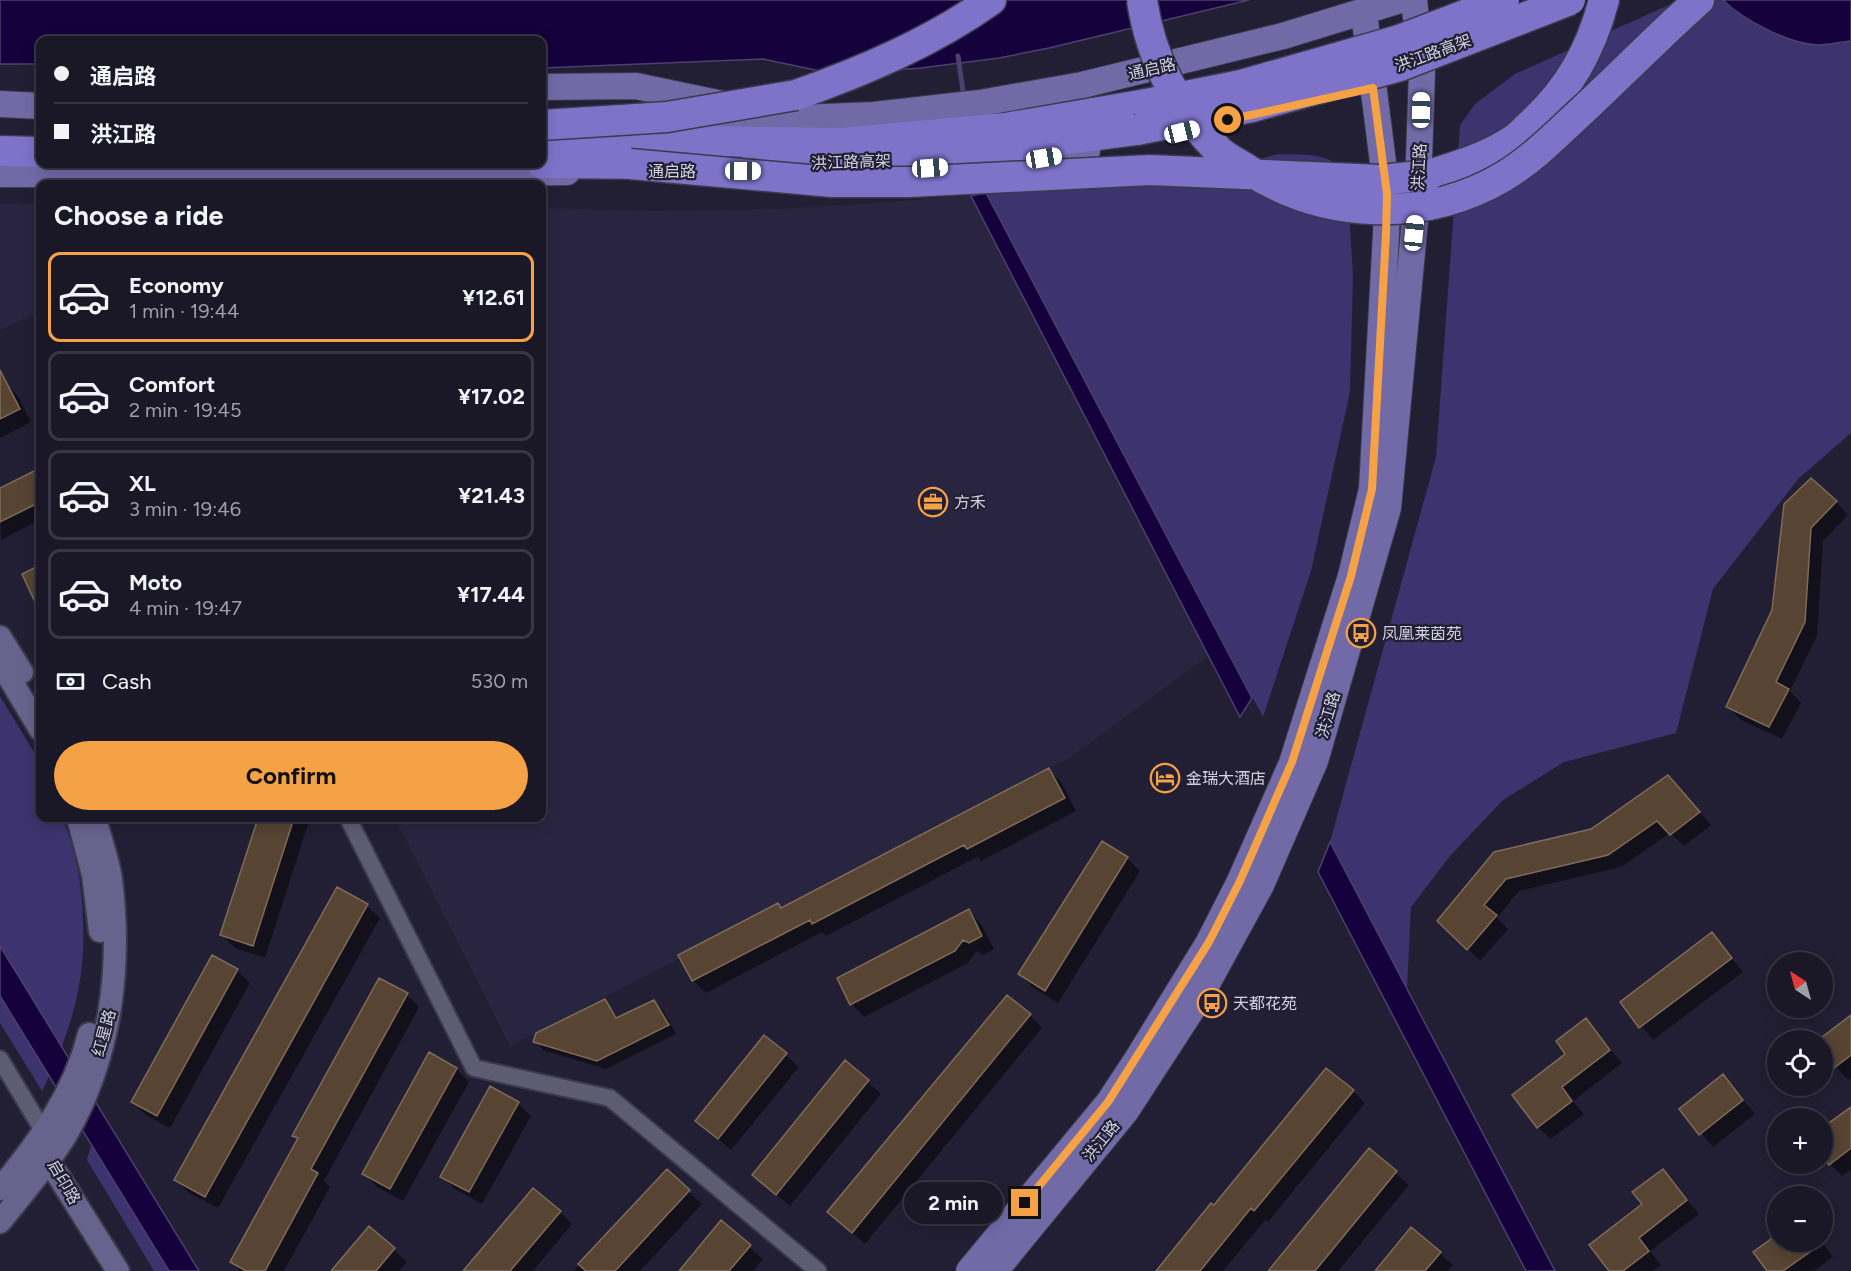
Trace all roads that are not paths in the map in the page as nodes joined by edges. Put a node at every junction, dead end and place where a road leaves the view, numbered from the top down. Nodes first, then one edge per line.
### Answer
1 (991, 0) edge
2 (1142, 0) edge
3 (1400, 0) edge
4 (1414, 0) edge
5 (1504, 0) edge
6 (1570, 0) edge
7 (1591, 0) edge
8 (1604, 0) edge
9 (1699, 0) edge
10 (1363, 6) edge
11 (1422, 71) junction
12 (546, 87) edge
13 (1373, 88) junction
14 (0, 104) edge
15 (36, 106) edge
16 (819, 117) junction
17 (546, 126) edge
18 (546, 126) edge
19 (0, 132) edge
20 (36, 133) edge
21 (546, 139) edge
22 (0, 151) edge
23 (36, 152) edge
24 (546, 163) edge
25 (630, 164) junction
26 (0, 174) edge
27 (0, 637) edge
28 (0, 662) edge
29 (36, 695) edge
30 (36, 722) edge
31 (79, 822) edge
32 (96, 822) edge
33 (350, 822) edge
34 (0, 1059) edge
35 (56, 1127) junction
36 (49, 1161) junction
37 (0, 1189) edge
38 (0, 1222) edge
39 (118, 1271) edge
40 (818, 1271) edge
41 (969, 1271) edge
42 (994, 1271) edge

1 - 17 highway, bridge
2 - 9 highway, bridge
3 - 10 main road, 通启路
4 - 11 main road, 洪江路
5 - 21 highway, 洪江路高架, bridge
6 - 25 highway, 洪江路高架, bridge
7 - 11 main road, 通启路
8 - 25 highway, bridge
10 - 13 main road, 洪江路
10 - 16 main road, 通启路
11 - 13 main road, 通启路
11 - 42 main road, 洪江路
12 - 16 main road
13 - 26 main road, 通启路
13 - 41 main road, 洪江路
14 - 15 main road
16 - 18 main road, 通启路
19 - 20 highway
22 - 23 highway
24 - 25 highway, 洪江路高架
27 - 29 main road
28 - 30 main road
31 - 35 main road, 红星路
32 - 35 main road, 红星路
33 - 40 street
34 - 35 street, 启印路
35 - 36 main road, 启印路
35 - 37 main road, 红星路
36 - 38 main road
36 - 39 main road, 启印路

